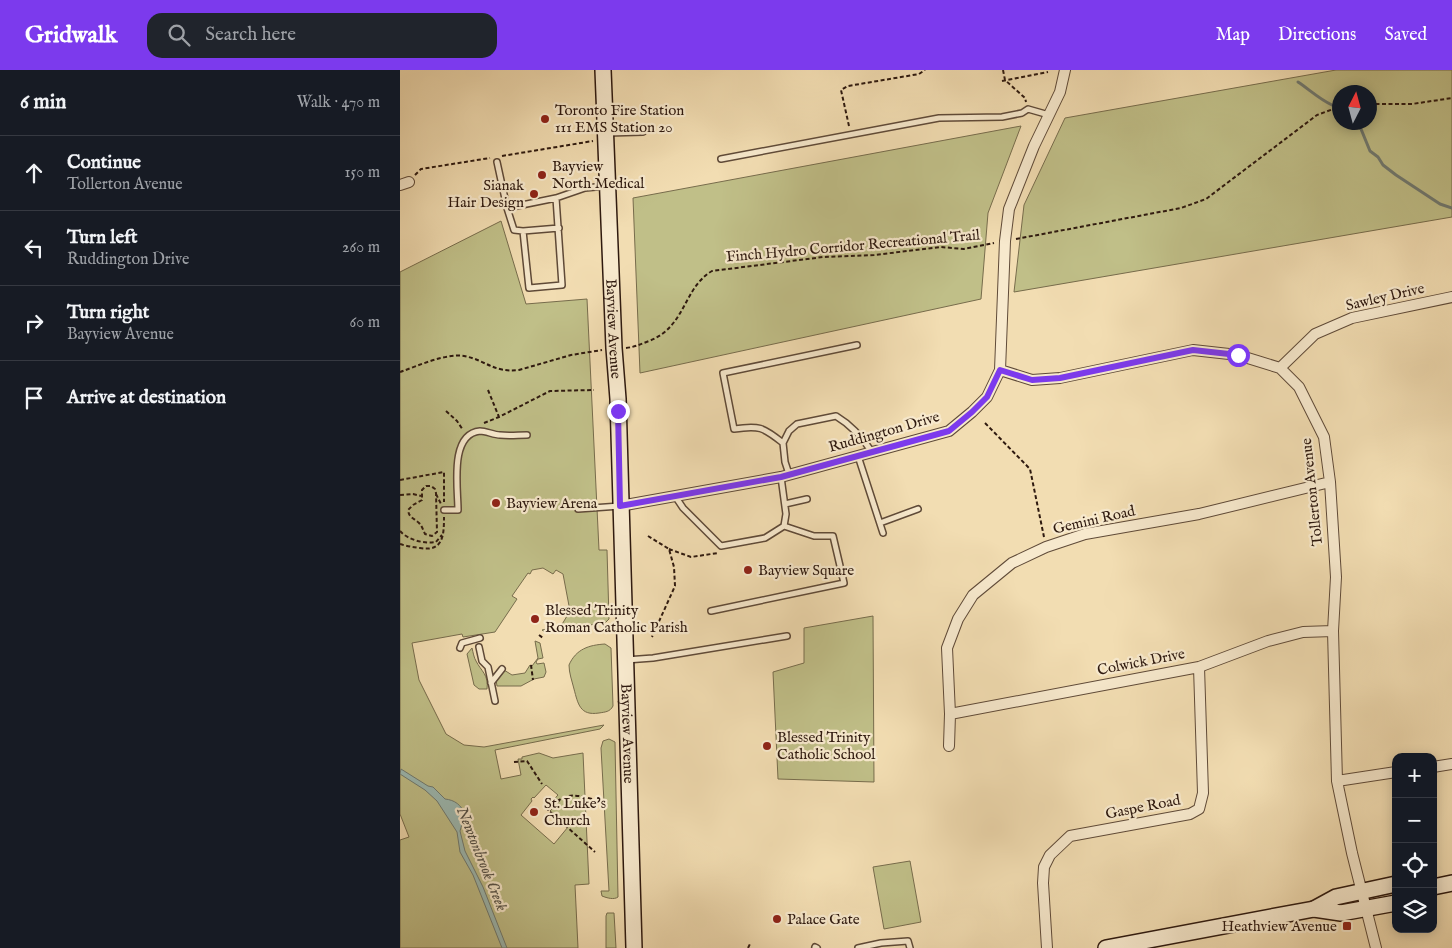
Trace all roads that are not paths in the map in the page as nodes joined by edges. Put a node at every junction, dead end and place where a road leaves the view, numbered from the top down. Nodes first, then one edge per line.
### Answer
1 (603, 70) edge
2 (1065, 70) edge
3 (1049, 115) junction
4 (643, 132) dead end
5 (606, 137) junction
6 (721, 159) dead end
7 (497, 162) dead end
8 (608, 186) junction
9 (556, 198) junction
10 (507, 208) junction
11 (559, 228) junction
12 (523, 231) junction
13 (1452, 297) edge
14 (857, 346) dead end
15 (1280, 368) junction
16 (1000, 370) junction
17 (527, 435) dead end
18 (783, 443) junction
19 (872, 452) junction
20 (858, 456) junction
21 (785, 476) junction
22 (1330, 482) junction
23 (674, 496) junction
24 (807, 499) dead end
25 (785, 504) junction
26 (620, 506) junction
27 (578, 509) dead end
28 (918, 509) dead end
29 (444, 510) road end
30 (880, 522) junction
31 (784, 526) junction
32 (882, 533) dead end
33 (712, 611) dead end
34 (1333, 631) junction
35 (787, 636) dead end
36 (480, 638) dead end
37 (479, 647) dead end
38 (460, 648) dead end
39 (626, 660) junction
40 (1199, 667) junction
41 (502, 669) dead end
42 (491, 683) junction
43 (495, 701) dead end
44 (950, 714) junction
45 (949, 746) dead end
46 (1452, 764) edge
47 (1437, 766) edge
48 (1392, 773) edge
49 (1337, 781) junction
50 (1452, 883) edge
51 (1392, 885) edge
52 (1437, 886) edge
53 (1362, 891) junction
54 (1392, 904) edge
55 (1366, 908) junction
56 (1314, 909) junction
57 (634, 948) edge
58 (858, 948) edge
59 (910, 948) edge
60 (1047, 948) edge
61 (1106, 948) edge
62 (1376, 948) edge

1 - 5 main road, Bayview Avenue
2 - 3 street, Ruddington Drive
3 - 6 lane
3 - 16 street, Ruddington Drive
4 - 5 lane
5 - 8 main road, Bayview Avenue
7 - 10 lane
8 - 9 lane
8 - 26 main road, Bayview Avenue
9 - 10 lane
9 - 11 lane
10 - 12 lane
11 - 12 lane
11 - 12 lane
13 - 15 street, Sawley Drive
14 - 18 lane
15 - 16 street, Tollerton Avenue
15 - 22 street, Tollerton Avenue
16 - 19 street, Ruddington Drive
17 - 29 lane
18 - 19 lane
18 - 21 lane
19 - 20 street, Ruddington Drive
20 - 21 street, Ruddington Drive
20 - 30 lane
21 - 23 street, Ruddington Drive
21 - 25 lane
22 - 34 street, Tollerton Avenue
22 - 44 street, Gemini Road
23 - 26 street, Ruddington Drive
23 - 31 lane
24 - 25 lane
25 - 31 lane
26 - 27 lane
26 - 39 main road, Bayview Avenue
28 - 30 lane
30 - 32 lane
31 - 33 lane
34 - 40 street, Colwick Drive
34 - 49 street, Tollerton Avenue
35 - 39 lane
36 - 38 lane
37 - 42 lane
39 - 57 main road, Bayview Avenue
40 - 44 street, Colwick Drive
40 - 60 street, Gaspe Road
41 - 42 lane
42 - 43 lane
44 - 45 street, Gemini Road
46 - 47 street
48 - 49 street
49 - 53 street, Tollerton Avenue
50 - 52 main road
51 - 53 main road
53 - 55 street, Tollerton Avenue
53 - 56 main road
54 - 55 main road
55 - 56 main road
55 - 62 street
56 - 61 main road
58 - 59 lane

